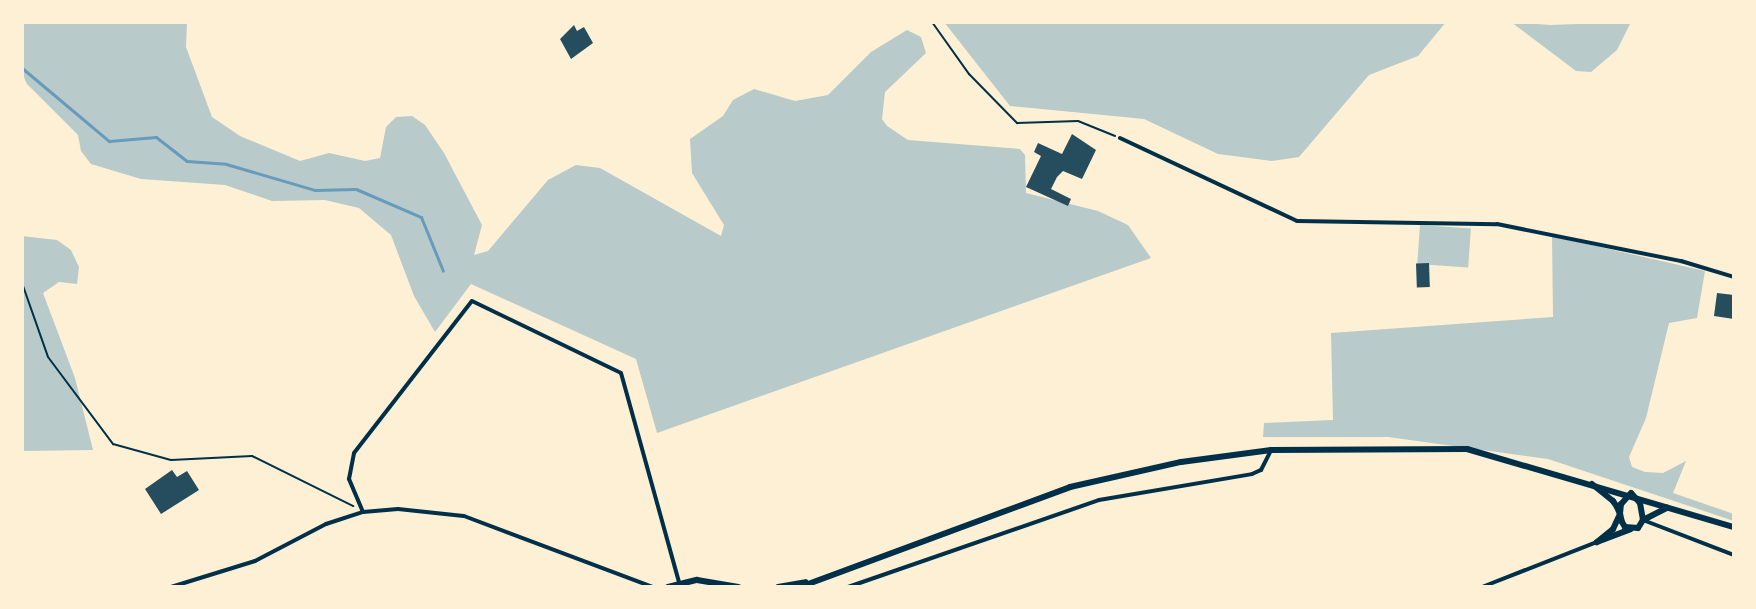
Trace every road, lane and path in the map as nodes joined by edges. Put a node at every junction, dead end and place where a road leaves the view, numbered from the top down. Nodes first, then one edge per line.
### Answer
1 (932, 22) edge
2 (1120, 138) joint
3 (1734, 277) edge
4 (22, 283) edge
5 (1271, 450) junction
6 (1589, 482) junction
7 (1631, 493) junction
8 (1673, 508) junction
9 (363, 512) junction
10 (1620, 514) junction
11 (1643, 520) junction
12 (1734, 527) edge
13 (1631, 529) junction
14 (1597, 542) junction
15 (1734, 555) edge
16 (814, 580) junction
17 (679, 582) junction
18 (171, 587) edge
19 (653, 587) edge
20 (668, 587) edge
21 (738, 587) edge
22 (778, 587) edge
23 (800, 587) edge
24 (848, 587) edge
25 (1482, 587) edge

1 - 2 path
2 - 3 street
4 - 9 path
5 - 6 street
5 - 16 street
5 - 24 street
6 - 7 street
6 - 10 street
7 - 8 street
7 - 10 street
7 - 11 street
8 - 11 street
8 - 12 street
9 - 17 street
9 - 18 street
9 - 19 street
10 - 13 street
10 - 14 street
11 - 13 street
11 - 15 street
13 - 14 street
14 - 25 street
16 - 22 street
16 - 23 street
17 - 20 street
17 - 21 street

